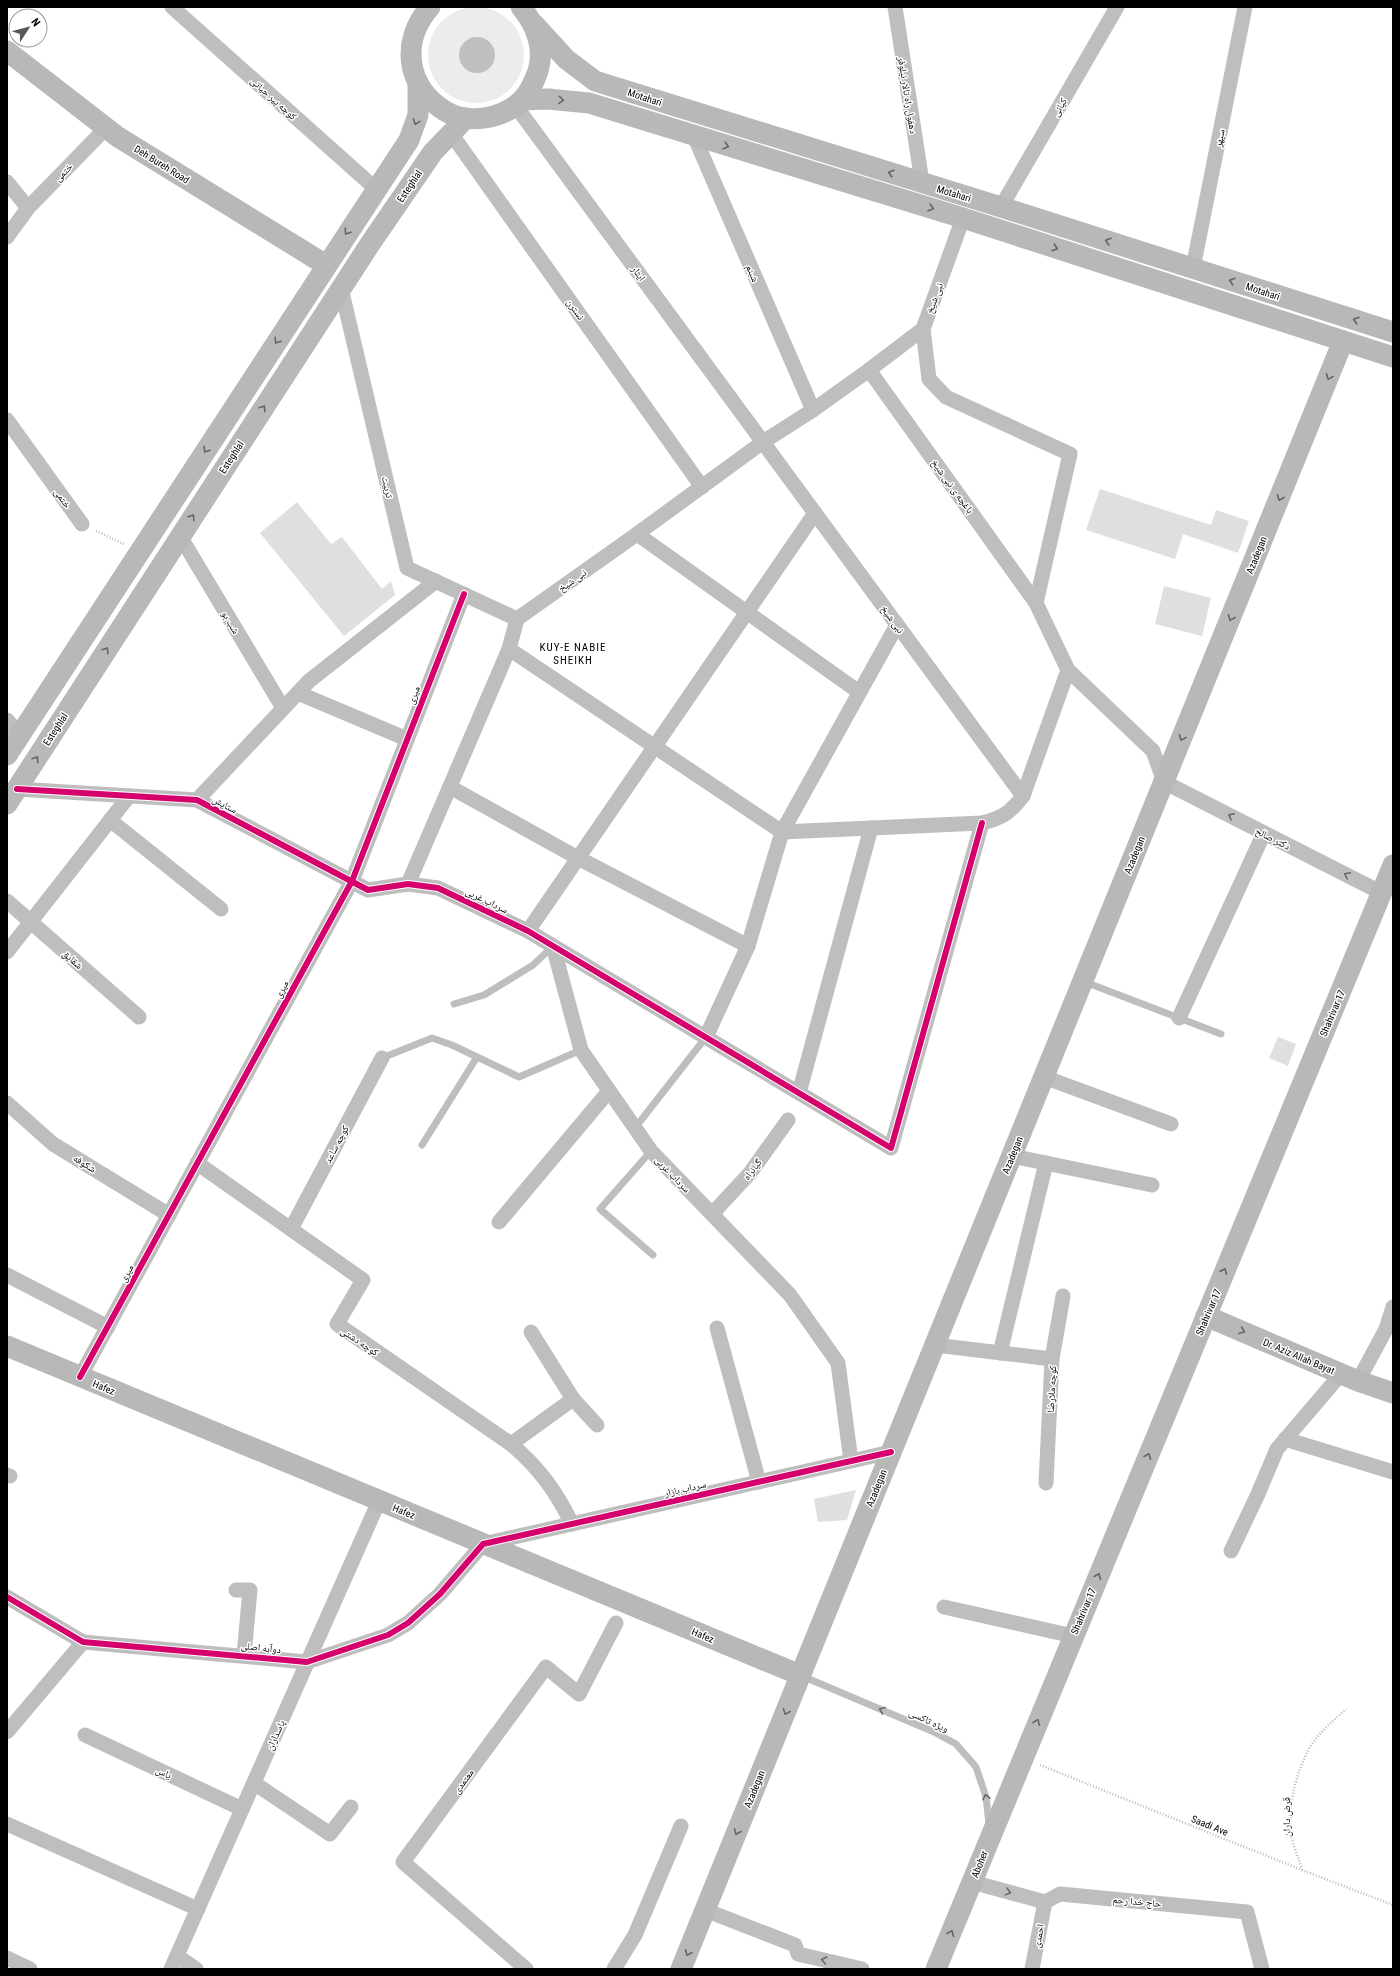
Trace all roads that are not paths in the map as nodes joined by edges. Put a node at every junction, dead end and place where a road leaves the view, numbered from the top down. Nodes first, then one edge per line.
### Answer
1 (172, 7) edge
2 (430, 7) edge
3 (521, 7) edge
4 (895, 7) edge
5 (1117, 7) edge
6 (1245, 7) edge
7 (534, 24) junction
8 (7, 51) edge
9 (418, 83) junction
10 (518, 103) junction
11 (466, 118) junction
12 (106, 128) junction
13 (450, 132) junction
14 (694, 136) junction
15 (7, 182) edge
16 (922, 182) junction
17 (376, 189) junction
18 (1001, 207) junction
19 (28, 208) junction
20 (963, 218) junction
21 (7, 237) edge
22 (326, 265) junction
23 (1193, 268) junction
24 (341, 288) junction
25 (923, 329) junction
26 (1393, 332) edge
27 (1343, 341) junction
28 (1393, 357) edge
29 (869, 370) junction
30 (813, 410) junction
31 (7, 420) edge
32 (763, 442) junction
33 (702, 487) junction
34 (815, 513) junction
35 (82, 524) road end
36 (637, 534) junction
37 (180, 536) junction
38 (436, 581) junction
39 (464, 594) junction
40 (1036, 603) junction
41 (746, 612) junction
42 (517, 619) junction
43 (897, 625) junction
44 (509, 649) junction
45 (1068, 670) junction
46 (859, 692) junction
47 (298, 693) junction
48 (283, 708) junction
49 (14, 728) edge
50 (407, 739) junction
51 (655, 746) junction
52 (7, 755) edge
53 (1164, 782) junction
54 (450, 787) junction
55 (129, 796) junction
56 (1024, 796) junction
57 (12, 797) edge
58 (197, 800) junction
59 (110, 820) junction
60 (982, 823) junction
61 (871, 828) junction
62 (782, 832) junction
63 (1264, 833) junction
64 (578, 858) junction
65 (1393, 865) edge
66 (352, 881) junction
67 (408, 884) junction
68 (1387, 896) edge
69 (7, 901) edge
70 (221, 909) dead end
71 (31, 922) junction
72 (528, 931) junction
73 (553, 946) junction
74 (748, 946) junction
75 (7, 952) edge
76 (1083, 982) junction
77 (454, 1004) dead end
78 (139, 1017) dead end
79 (1178, 1018) junction
80 (1221, 1034) dead end
81 (706, 1037) junction
82 (581, 1050) junction
83 (477, 1057) junction
84 (382, 1058) joint
85 (1044, 1077) junction
86 (609, 1091) junction
87 (799, 1092) junction
88 (7, 1104) edge
89 (788, 1120) dead end
90 (1171, 1124) dead end
91 (635, 1128) junction
92 (422, 1145) dead end
93 (651, 1151) junction
94 (1012, 1156) junction
95 (197, 1163) junction
96 (1046, 1163) junction
97 (1152, 1185) dead end
98 (712, 1214) junction
99 (169, 1215) junction
100 (498, 1222) dead end
101 (291, 1229) junction
102 (654, 1256) dead end
103 (9, 1279) edge
104 (1063, 1296) dead end
105 (1393, 1306) edge
106 (1206, 1316) junction
107 (108, 1327) junction
108 (717, 1328) dead end
109 (531, 1332) dead end
110 (935, 1345) junction
111 (7, 1346) edge
112 (1000, 1353) junction
113 (1052, 1359) junction
114 (80, 1377) junction
115 (1350, 1377) junction
116 (1393, 1393) edge
117 (573, 1399) junction
118 (597, 1426) dead end
119 (1285, 1439) junction
120 (511, 1444) junction
121 (891, 1452) junction
122 (851, 1461) junction
123 (1393, 1472) edge
124 (759, 1482) junction
125 (1046, 1483) dead end
126 (379, 1501) junction
127 (572, 1524) junction
128 (483, 1544) junction
129 (1231, 1551) dead end
130 (236, 1590) dead end
131 (7, 1597) edge
132 (944, 1607) dead end
133 (616, 1623) dead end
134 (1073, 1636) junction
135 (83, 1642) junction
136 (244, 1655) junction
137 (308, 1662) junction
138 (800, 1676) junction
139 (7, 1732) edge
140 (86, 1735) dead end
141 (1022, 1758) joint
142 (254, 1783) junction
143 (351, 1807) dead end
144 (242, 1809) junction
145 (7, 1824) edge
146 (681, 1826) dead end
147 (991, 1836) junction
148 (972, 1882) junction
149 (1044, 1902) junction
150 (198, 1909) junction
151 (705, 1910) junction
152 (7, 1958) edge
153 (174, 1962) edge
154 (30, 1969) edge
155 (196, 1969) edge
156 (526, 1969) edge
157 (614, 1969) edge
158 (681, 1969) edge
159 (862, 1969) edge
160 (936, 1969) edge
161 (1032, 1969) edge
162 (1262, 1969) edge

1 - 17 street, کوچه پیر حیاتی
2 - 9 main road
3 - 7 main road, Motahari
4 - 16 street, دهفول راه تالار نیلوفر
5 - 18 street, کیانی
6 - 23 street, سپهر
7 - 10 main road
16 -> 7 main road, Motahari
8 - 12 main road, Deh Bureh Road
9 - 11 main road
9 -> 17 main road
10 - 11 main road
10 -> 14 main road
10 - 32 street, ایثار
11 - 13 main road, Esteghlal
12 - 19 street, ختمی
12 - 22 main road, Deh Bureh Road
13 - 24 main road, Esteghlal
13 - 33 street, نسترن
14 -> 20 main road
14 - 30 street, شبنم
15 - 19 street
16 - 18 main road, Motahari
17 -> 22 main road
23 -> 18 main road, Motahari
19 - 21 street, ختمی
20 - 25 street, نبی شیخ
20 -> 27 main road
22 -> 49 main road
26 -> 23 main road, Motahari
37 -> 24 main road, Esteghlal
24 - 38 street, تربیت
25 - 29 street, نبی شیخ
25 - 40 street
27 - 28 main road
27 -> 53 main road, Azadegan
29 - 30 street, نبی شیخ
29 - 40 street, باغچه ی نبی شیخ
30 - 32 street, نبی شیخ
31 - 35 street, ختمی
32 - 33 street, نبی شیخ
32 - 34 street, نبی شیخ
33 - 36 street, نبی شیخ
34 - 41 street
34 - 43 street, نبی شیخ
36 - 41 street
36 - 42 street, نبی شیخ
37 - 48 street, شب بو
57 -> 37 main road, Esteghlal
38 - 39 street, تربیت
38 - 47 street
39 - 42 street, تربیت
39 - 50 street, میری
40 - 45 street, باغچه ی نبی شیخ
41 - 46 street
41 - 51 street
42 - 44 street
43 - 46 street
43 - 56 street, نبی شیخ
44 - 51 street
44 - 54 street
45 - 53 street
45 - 56 street
46 - 62 street
47 - 48 street
47 - 50 street
48 - 58 street
49 - 52 main road
50 - 66 street, میری
51 - 62 street
51 - 64 street
63 -> 53 street, دکتر صالح
53 - 76 main road, Azadegan
54 - 64 street
54 - 67 street
55 - 57 street, ستایش
55 - 58 street, ستایش
55 - 59 street
56 - 60 street
58 - 66 street, ستایش
59 - 70 street
59 - 71 street
60 - 61 street
60 - 87 street
61 - 62 street
61 - 87 street
62 - 74 street
68 -> 63 street, دکتر صالح
63 - 79 street
64 - 72 street
64 - 74 street
65 - 68 main road, Shahrivar 17
66 - 67 street, ستایش
66 - 95 street, میری
67 - 72 street, سرداب غربی
106 -> 68 main road, Shahrivar 17
69 - 71 street, شقایق
71 - 75 street
71 - 78 street, شقایق
72 - 73 street, سرداب غربی
73 - 77 lane
73 - 81 street
73 - 82 street, سرداب غربی
74 - 81 street
76 - 79 lane
76 - 85 main road, Azadegan
79 - 80 lane
81 - 87 street
81 - 91 lane
82 - 83 lane
82 - 86 street, سرداب غربی
83 - 84 lane
83 - 92 lane
84 - 101 street, کوچه ساعد
85 - 90 street
85 - 94 main road, Azadegan
86 - 91 street, سرداب غربی
86 - 100 street
88 - 99 street, شکوفه
89 - 98 street, گیانراه
91 - 93 street, سرداب غربی
93 - 98 street, سرداب غربی
93 - 102 lane
94 - 96 street
94 - 110 main road, Azadegan
95 - 99 street, میری
95 - 101 street, کوچه دشتی
96 - 97 street
96 - 112 street
98 - 122 street, سرداب غربی
99 - 107 street, میری
101 - 120 street, کوچه دشتی
103 - 107 street
104 - 113 street, کوچه ملارضا
105 - 115 street
106 -> 115 main road, Dr. Aziz Allah Bayat
134 -> 106 main road, Shahrivar 17
107 - 114 street, میری
108 - 124 street
109 - 117 street
110 - 112 street
110 - 121 main road, Azadegan
111 - 114 main road, Hafez
112 - 113 street
113 - 125 street, کوچه ملارضا
114 - 126 main road, Hafez
115 - 116 main road, Dr. Aziz Allah Bayat
115 - 119 street
117 - 118 street
117 - 120 street
119 - 123 street
119 - 129 street
120 - 127 street, کوچه دشتی
121 - 122 street, سرداب بازار
121 - 138 main road, Azadegan
122 - 124 street, سرداب بازار
124 - 127 street, سرداب بازار
126 - 128 main road, Hafez
126 - 137 street, پاسداران
127 - 128 street, سرداب بازار
128 - 137 street, دوآبه اصلی
128 - 138 main road, Hafez
130 - 136 street
131 - 135 street, دوآبه اصلی
132 - 134 street
133 - 156 street, معتمدی
141 -> 134 main road, Shahrivar 17
135 - 136 street, دوآبه اصلی
135 - 139 street
136 - 137 street, دوآبه اصلی
137 - 142 street, پاسداران
147 -> 138 lane, ویژه تاکسی
138 -> 151 main road, Azadegan
140 - 144 street, یاس
141 - 147 main road, Aboher
142 - 143 street
142 - 144 street, پاسداران
144 - 150 street, پاسداران
145 - 150 street
146 - 157 street
147 - 148 main road, Aboher
148 -> 149 street
160 -> 148 main road, Aboher
149 - 161 street, احمدی
149 - 162 street, حاج خدا رحم
150 - 153 street, پاسداران
151 -> 158 main road, Azadegan
159 -> 151 street
152 - 154 street
153 - 155 street

